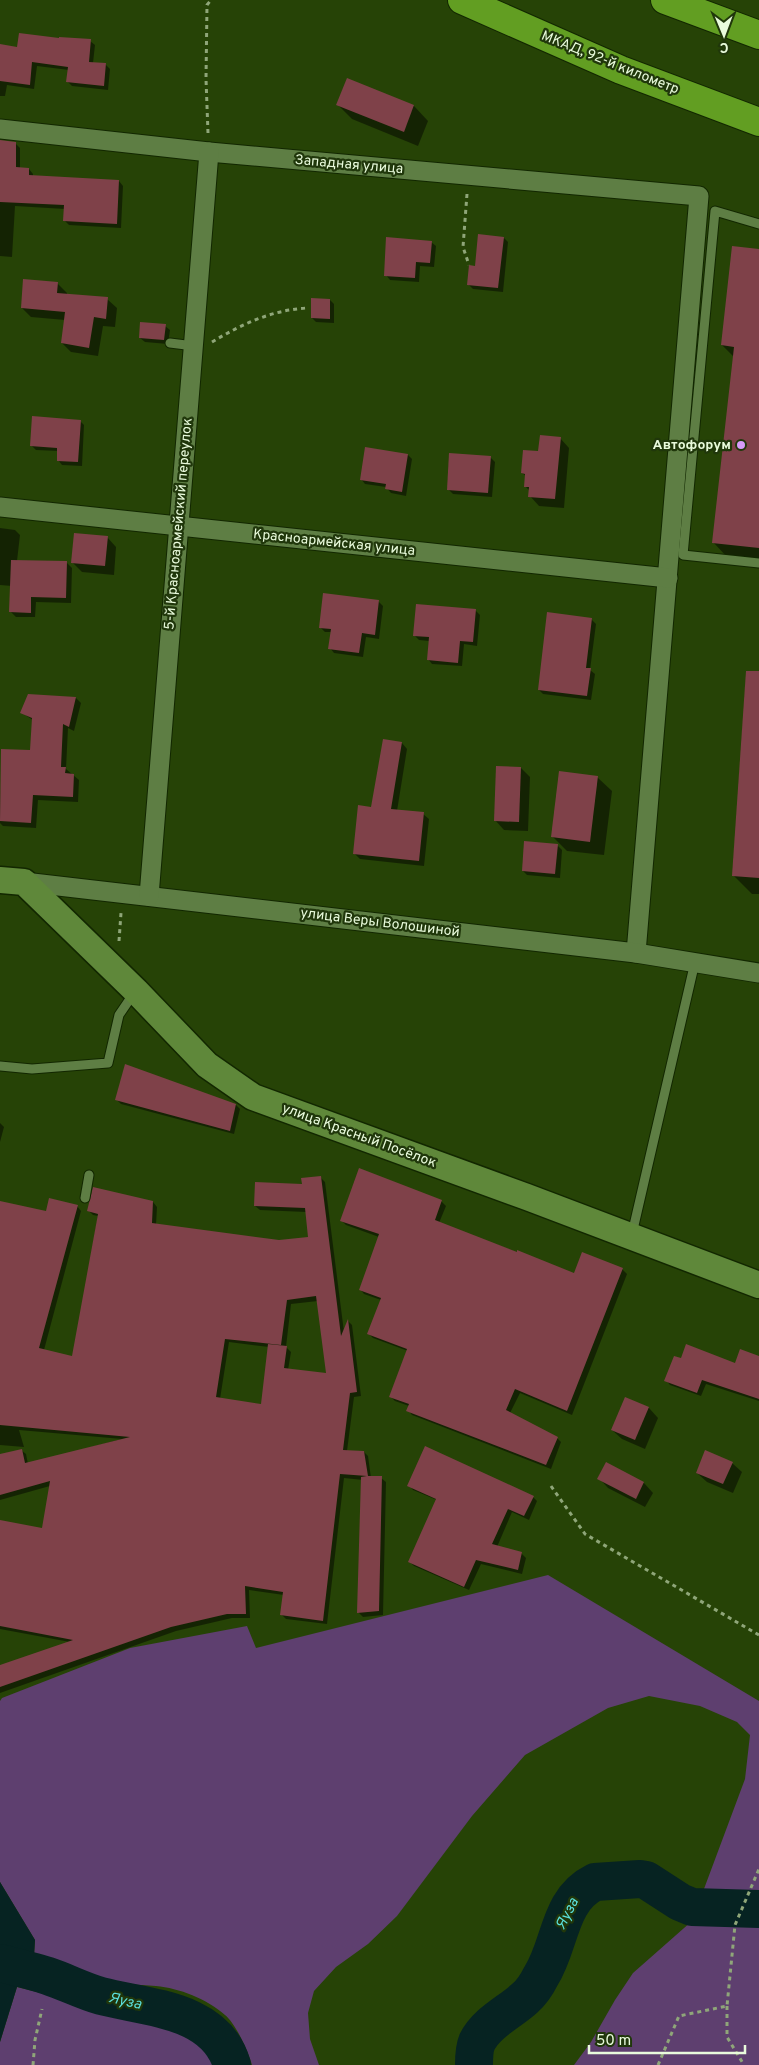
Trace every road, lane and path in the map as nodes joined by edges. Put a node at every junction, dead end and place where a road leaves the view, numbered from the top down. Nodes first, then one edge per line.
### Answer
1 (211, 0) edge
2 (462, 0) edge
3 (665, 0) edge
4 (759, 35) edge
5 (759, 122) edge
6 (0, 129) edge
7 (210, 152) junction
8 (466, 206) dead end
9 (759, 224) edge
10 (469, 265) dead end
11 (307, 308) dead end
12 (170, 343) dead end
13 (193, 350) junction
14 (0, 508) edge
15 (179, 526) junction
16 (759, 563) edge
17 (668, 578) junction
18 (12, 881) edge
19 (122, 893) junction
20 (149, 896) junction
21 (118, 948) dead end
22 (636, 953) junction
23 (695, 962) junction
24 (759, 973) edge
25 (136, 990) junction
26 (0, 1066) edge
27 (90, 1175) dead end
28 (85, 1198) dead end
29 (632, 1237) junction
30 (759, 1285) edge
31 (551, 1486) dead end
32 (759, 1635) edge
33 (759, 1869) edge
34 (727, 2006) junction
35 (42, 2009) dead end
36 (33, 2065) edge
37 (658, 2065) edge
38 (744, 2065) edge

1 - 7 path
2 - 5 highway, МКАД, 92-й километр
3 - 4 highway
6 - 7 street, Западная улица
7 - 13 street, 5-й Красноармейский переулок
7 - 17 street, Западная улица
8 - 10 path
9 - 16 lane
11 - 13 path
12 - 13 lane
13 - 15 street, 5-й Красноармейский переулок
14 - 15 street, Красноармейская улица
15 - 17 street, Красноармейская улица
15 - 20 street, 5-й Красноармейский переулок
17 - 22 street
18 - 19 street, улица Веры Волошиной
18 - 25 street, улица Красный Посёлок
19 - 20 street, улица Веры Волошиной
19 - 21 path
20 - 22 street, улица Веры Волошиной
22 - 23 street, улица Веры Волошиной
23 - 24 street, улица Веры Волошиной
23 - 29 lane
25 - 26 lane
25 - 29 street, улица Красный Посёлок
27 - 28 lane
29 - 30 street, улица Красный Посёлок
31 - 32 path
33 - 34 path
34 - 37 path
34 - 38 path
35 - 36 path

